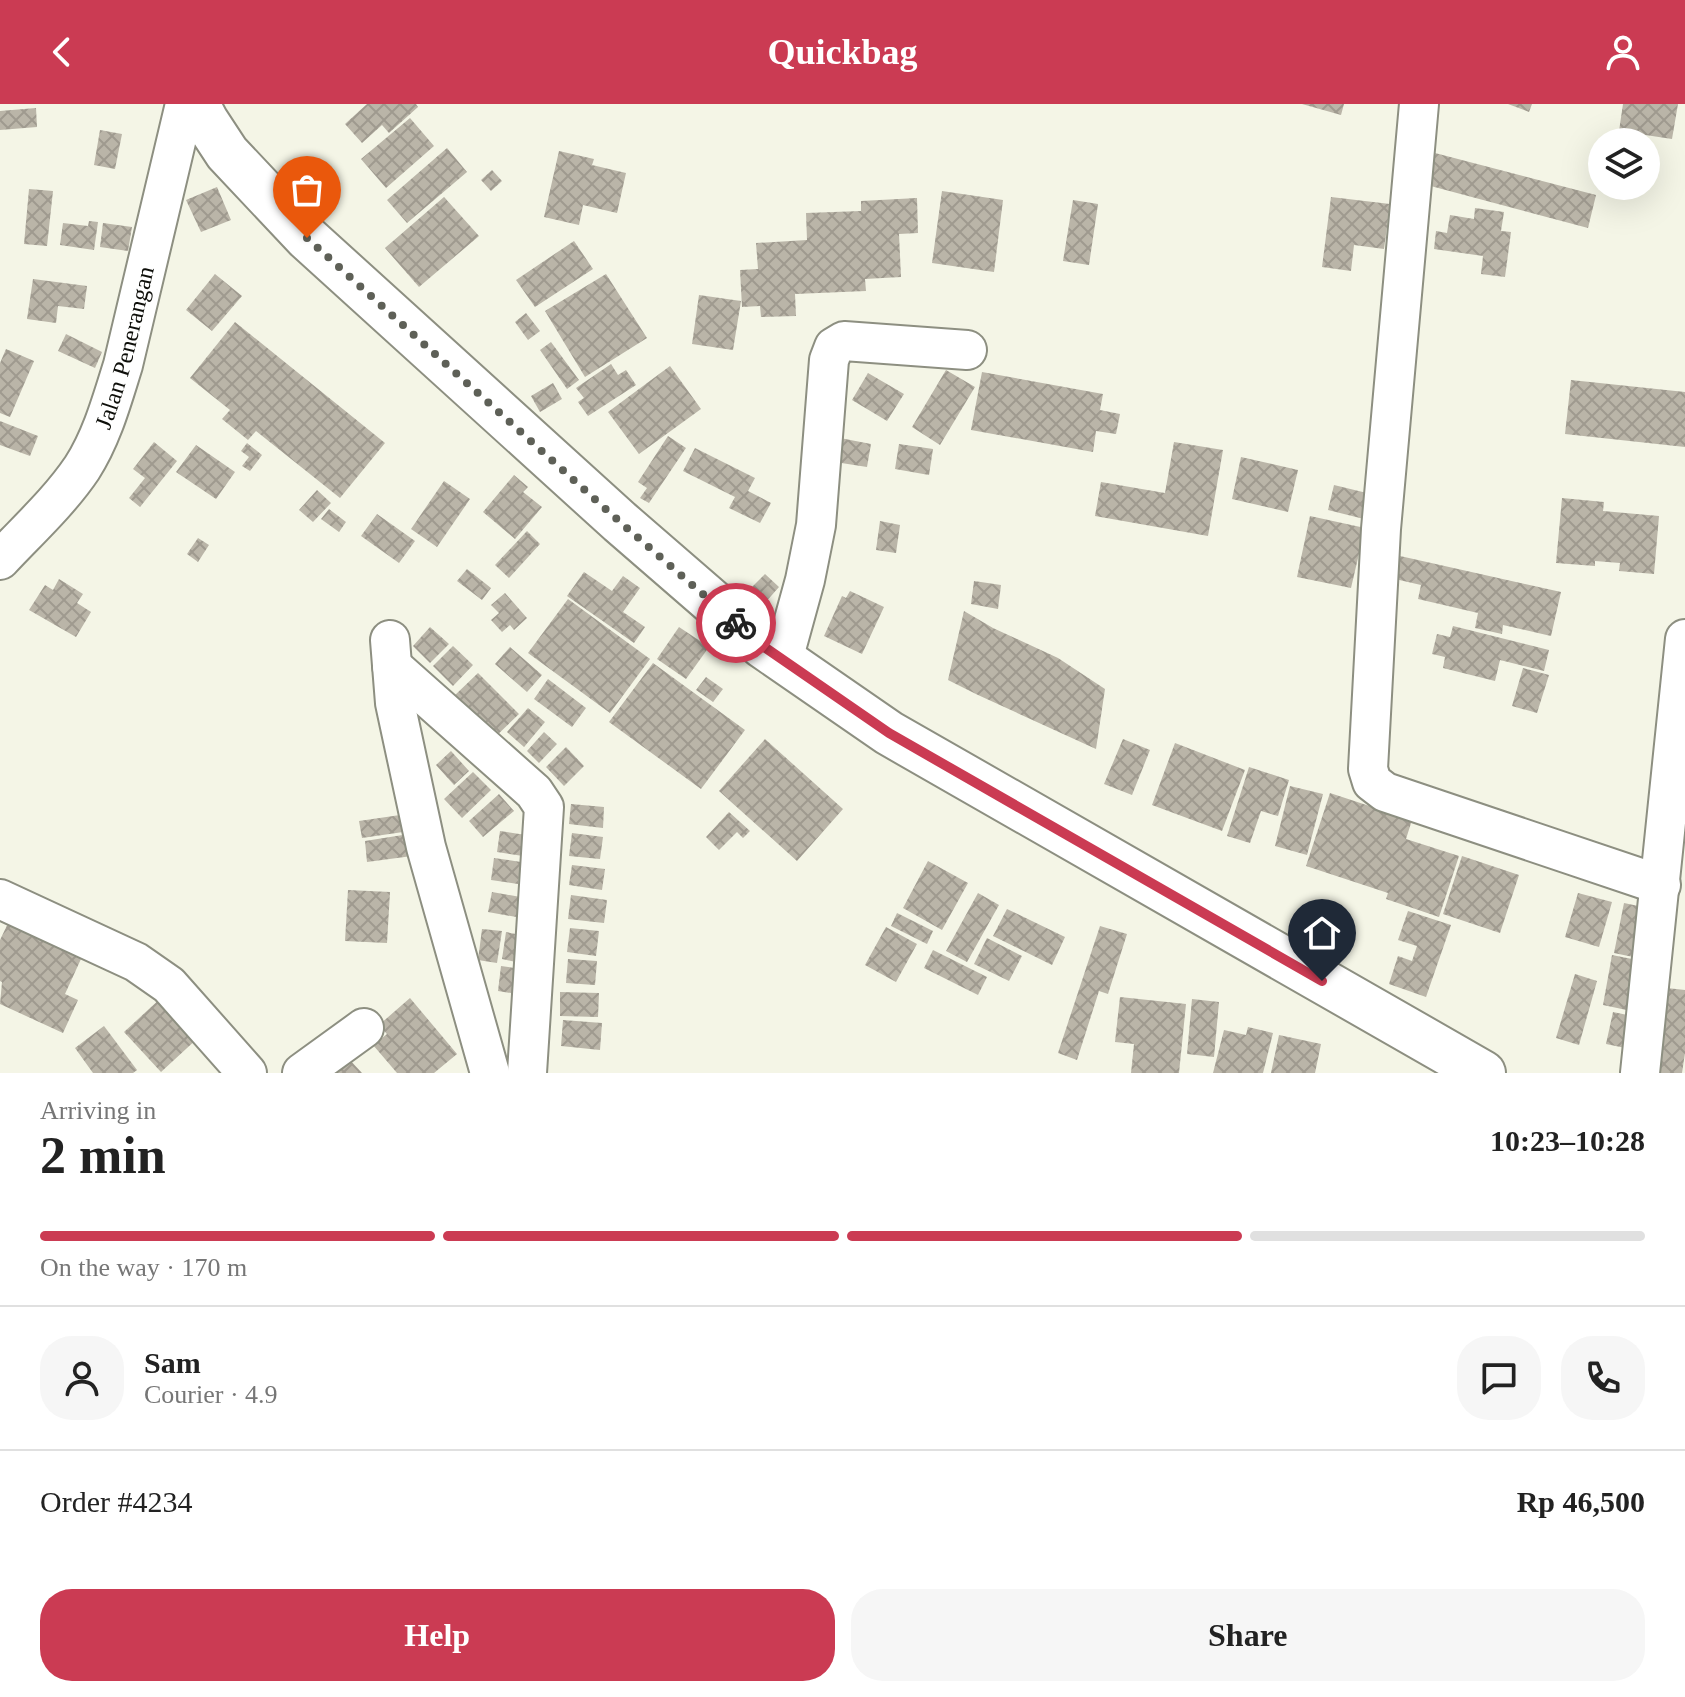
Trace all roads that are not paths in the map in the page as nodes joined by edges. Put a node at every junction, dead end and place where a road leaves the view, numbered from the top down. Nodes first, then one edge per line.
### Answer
1 (185, 104) edge
2 (197, 104) edge
3 (1419, 104) edge
4 (967, 350) dead end
5 (0, 560) edge
6 (1685, 639) edge
7 (783, 660) junction
8 (1661, 885) junction
9 (0, 899) edge
10 (364, 1028) dead end
11 (247, 1073) edge
12 (302, 1073) edge
13 (490, 1073) edge
14 (527, 1073) edge
15 (1483, 1073) edge
16 (1640, 1073) edge

1 - 5 street, Jalan Penerangan
2 - 7 highway
3 - 8 street
4 - 7 street
6 - 8 street
7 - 15 highway
8 - 16 street
9 - 11 street
10 - 12 street
13 - 14 street

